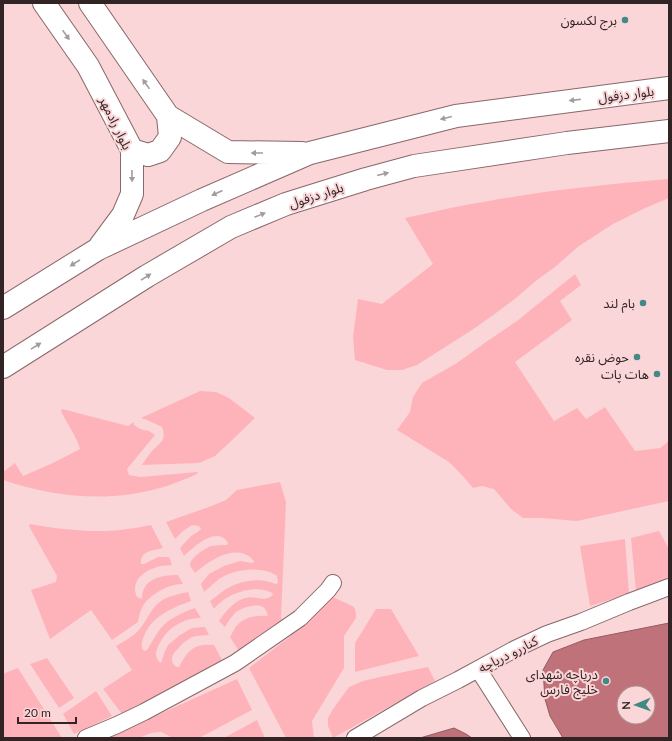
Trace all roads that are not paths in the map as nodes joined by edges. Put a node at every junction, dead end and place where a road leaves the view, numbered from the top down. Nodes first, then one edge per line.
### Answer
1 (44, 3) edge
2 (90, 3) edge
3 (669, 88) edge
4 (168, 116) junction
5 (669, 132) edge
6 (132, 150) junction
7 (310, 153) junction
8 (98, 249) junction
9 (3, 308) edge
10 (3, 367) edge
11 (334, 582) dead end
12 (669, 587) edge
13 (478, 669) junction
14 (86, 738) edge
15 (355, 738) edge
16 (522, 738) edge

1 -> 6 street, بلوار رادمهر
4 -> 2 street
3 -> 7 street, بلوار دزفول
4 - 6 street
7 -> 4 street
10 -> 5 street, بلوار دزفول
6 -> 8 street, بلوار رادمهر
7 -> 8 street, بلوار دزفول
8 -> 9 street, بلوار دزفول
11 - 14 street
12 - 13 street, کناررو دریاچه
13 - 15 street, کناررو دریاچه
13 - 16 street

